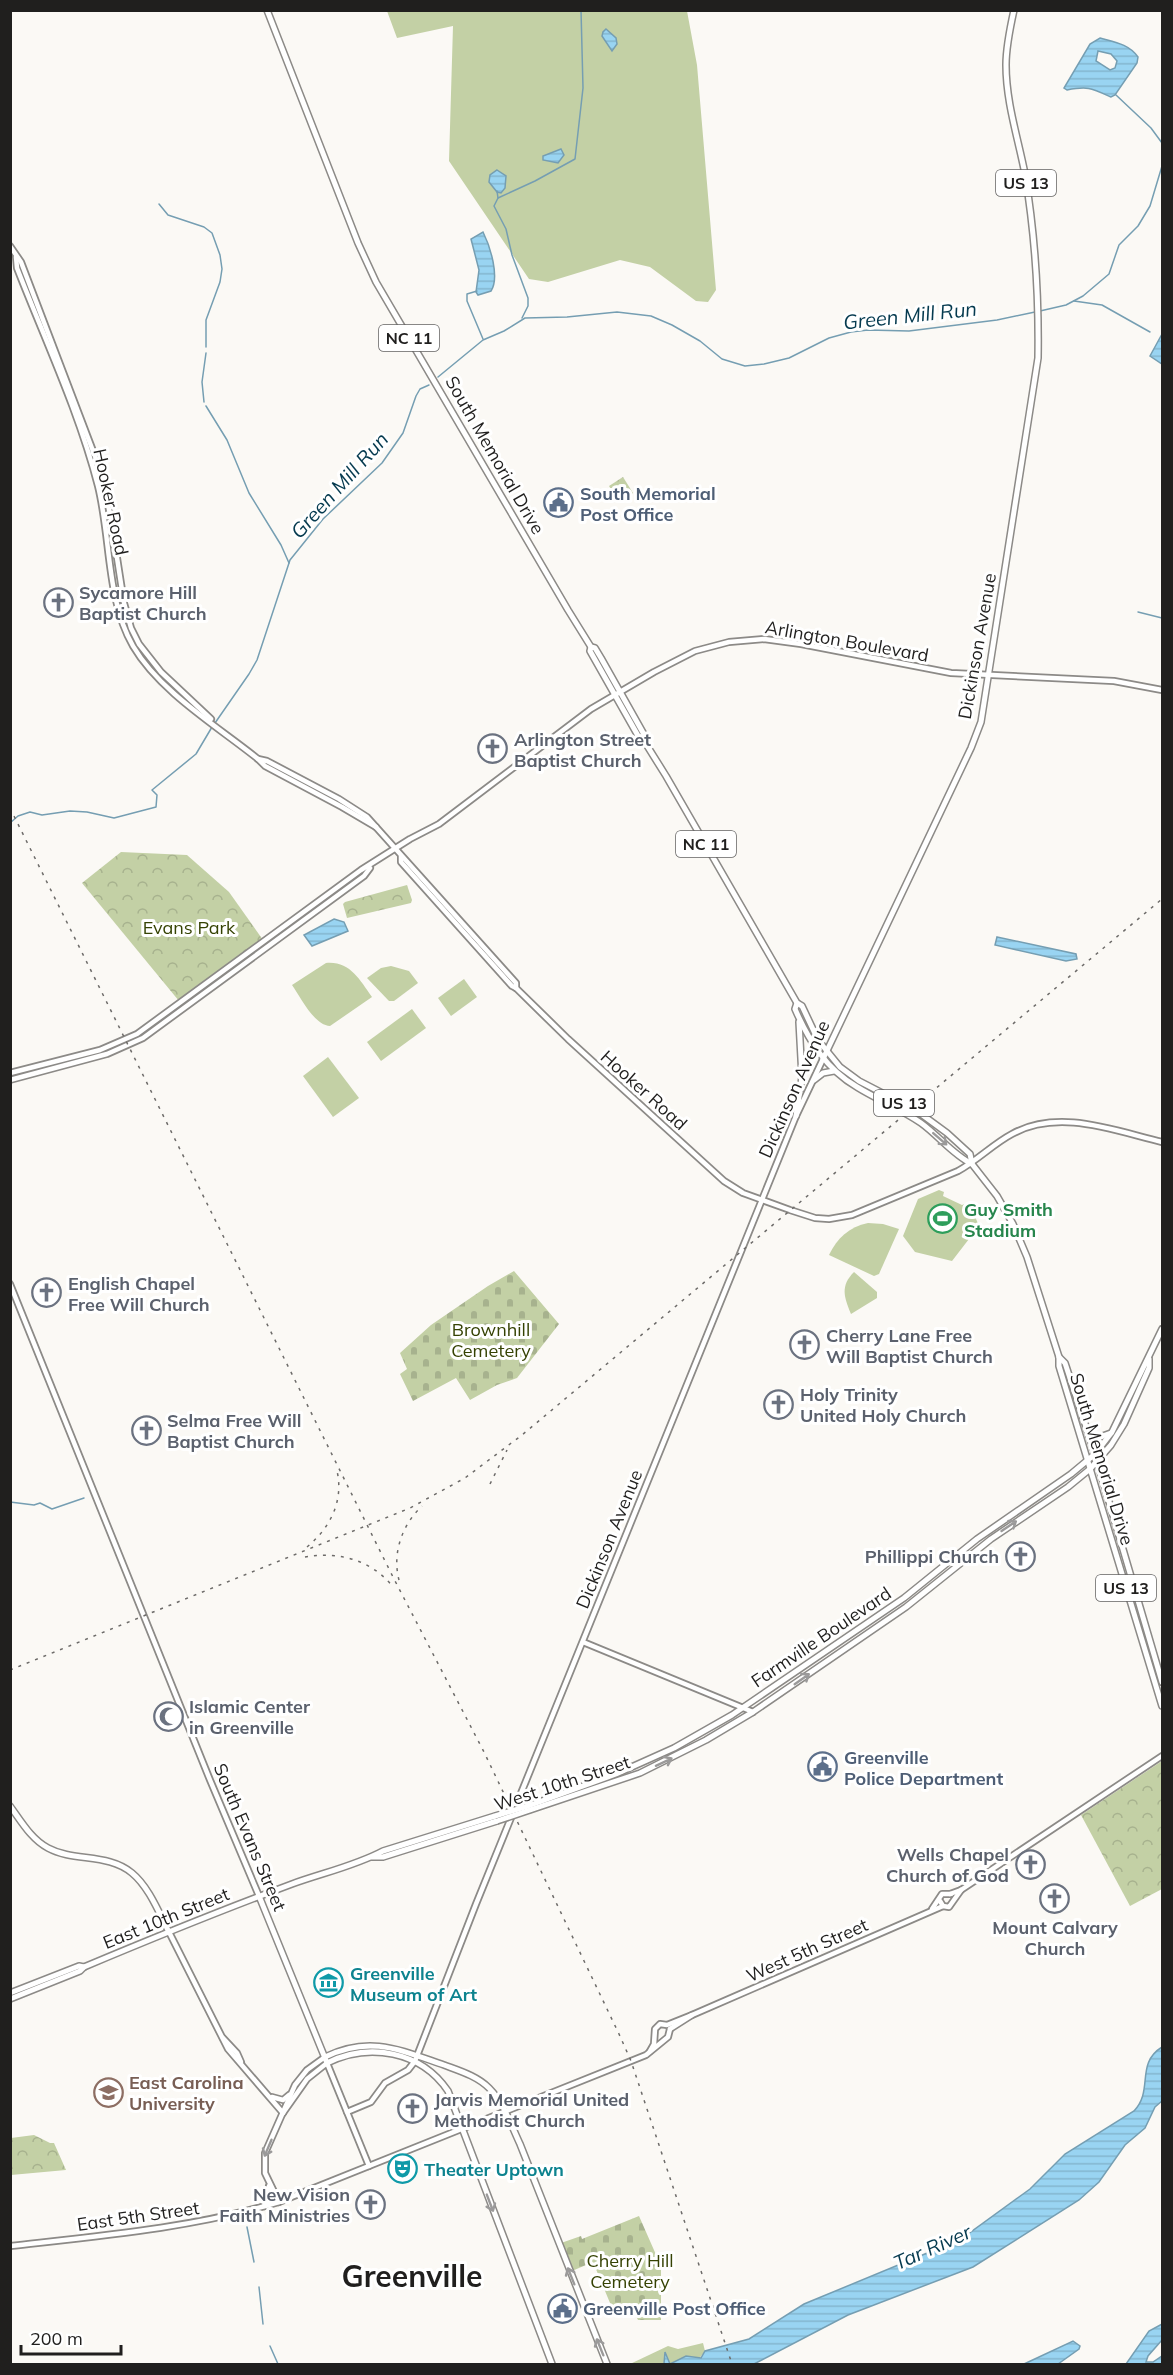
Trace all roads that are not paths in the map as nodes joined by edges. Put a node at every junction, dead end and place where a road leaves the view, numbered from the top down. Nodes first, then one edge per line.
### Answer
1 (267, 10) edge
2 (1014, 10) edge
3 (10, 246) edge
4 (591, 647) junction
5 (989, 676) junction
6 (1162, 690) edge
7 (621, 692) junction
8 (615, 695) junction
9 (646, 744) junction
10 (395, 849) junction
11 (372, 866) junction
12 (336, 889) junction
13 (320, 908) junction
14 (253, 954) junction
15 (228, 969) junction
16 (213, 987) junction
17 (797, 1003) junction
18 (163, 1016) junction
19 (799, 1018) junction
20 (143, 1038) junction
21 (94, 1052) junction
22 (826, 1052) junction
23 (96, 1058) junction
24 (823, 1059) junction
25 (834, 1071) junction
26 (25, 1072) junction
27 (10, 1073) edge
28 (10, 1080) edge
29 (814, 1080) junction
30 (796, 1116) junction
31 (1162, 1142) edge
32 (972, 1164) junction
33 (762, 1200) junction
34 (10, 1284) edge
35 (1162, 1329) edge
36 (1059, 1357) junction
37 (1149, 1358) junction
38 (1088, 1431) junction
39 (1112, 1432) junction
40 (1095, 1454) junction
41 (1087, 1461) junction
42 (1097, 1462) junction
43 (1090, 1469) junction
44 (1075, 1482) junction
45 (1095, 1485) junction
46 (583, 1642) junction
47 (1162, 1682) edge
48 (1162, 1706) edge
49 (744, 1708) junction
50 (753, 1712) junction
51 (1162, 1756) edge
52 (10, 1806) edge
53 (529, 1808) junction
54 (961, 1890) junction
55 (950, 1894) junction
56 (259, 1896) junction
57 (954, 1899) junction
58 (940, 1901) junction
59 (943, 1906) junction
60 (932, 1909) junction
61 (169, 1932) junction
62 (84, 1967) junction
63 (10, 1993) edge
64 (10, 1999) edge
65 (669, 2027) junction
66 (655, 2034) junction
67 (663, 2039) junction
68 (649, 2053) junction
69 (416, 2058) junction
70 (326, 2060) junction
71 (445, 2066) junction
72 (440, 2080) junction
73 (291, 2093) junction
74 (270, 2096) junction
75 (347, 2112) junction
76 (506, 2112) junction
77 (283, 2113) junction
78 (462, 2129) junction
79 (369, 2166) junction
80 (269, 2184) junction
81 (279, 2202) junction
82 (263, 2207) junction
83 (10, 2246) edge
84 (552, 2364) edge
85 (606, 2364) edge

1 - 4 main road, South Memorial Drive / NC 11
2 - 5 main road, Dickinson Avenue / US 13
3 - 10 main road, Hooker Road
4 - 7 main road, South Memorial Drive / NC 11
4 - 8 main road, South Memorial Drive / NC 11
5 - 6 main road, Arlington Boulevard
5 - 7 main road, Arlington Boulevard
5 - 22 main road, Dickinson Avenue / US 13
7 - 8 main road, Arlington Boulevard
7 - 9 main road, South Memorial Drive / NC 11
8 - 9 main road, South Memorial Drive / NC 11
8 - 10 main road, Arlington Boulevard
9 - 17 main road, South Memorial Drive / NC 11
10 - 11 main road, Arlington Boulevard
10 - 33 main road, Hooker Road
11 - 12 main road, Arlington Boulevard
11 - 13 main road, Arlington Boulevard
12 - 13 main road
12 - 14 main road, Arlington Boulevard
13 - 14 main road, Arlington Boulevard
14 - 15 main road, Arlington Boulevard
14 - 16 main road, Arlington Boulevard
15 - 16 main road
15 - 18 main road, Arlington Boulevard
16 - 20 main road, Arlington Boulevard
17 - 19 main road, South Memorial Drive / NC 11
17 - 22 main road, South Memorial Drive / NC 11
18 - 20 main road
18 - 21 main road, Arlington Boulevard
19 - 24 main road, South Memorial Drive / NC 11
19 - 30 main road
20 - 23 main road, Arlington Boulevard
21 - 23 main road
21 - 26 main road, Arlington Boulevard
22 - 24 main road, Dickinson Avenue / US 13
22 - 32 main road, South Memorial Drive / US 13
23 - 26 main road, Arlington Boulevard
24 - 25 main road, South Memorial Drive / US 13
24 - 29 main road, Dickinson Avenue
25 - 29 main road
25 -> 32 main road, South Memorial Drive / US 13
26 - 27 main road, Arlington Boulevard
26 - 28 main road, Arlington Boulevard
29 - 30 main road, Dickinson Avenue
30 - 33 main road, Dickinson Avenue
31 - 32 main road, Hooker Road
32 - 33 main road, Hooker Road
32 - 36 main road, South Memorial Drive / US 13
33 - 46 main road, Dickinson Avenue
34 - 56 main road, South Evans Street
35 - 37 main road
36 - 38 main road, South Memorial Drive / US 13
36 - 41 main road, South Memorial Drive / US 13
37 - 39 main road, Farmville Boulevard
37 - 42 main road, Farmville Boulevard
38 - 39 main road
38 - 40 main road, South Memorial Drive / US 13
39 - 40 main road, Farmville Boulevard
40 - 41 main road, Farmville Boulevard
40 - 42 main road, South Memorial Drive / US 13
41 - 43 main road, South Memorial Drive / US 13
41 - 49 main road, Farmville Boulevard
42 - 43 main road, Farmville Boulevard
42 - 47 main road, South Memorial Drive / US 13
43 - 44 main road, Farmville Boulevard
43 - 45 main road, South Memorial Drive / US 13
44 - 45 main road
50 -> 44 main road, Farmville Boulevard
45 - 48 main road, South Memorial Drive / US 13
46 - 49 main road
46 - 69 main road, Dickinson Avenue
49 - 50 main road
49 - 53 main road, West 10th Street
53 -> 50 main road, West 10th Street
51 - 54 main road
52 - 61 main road
53 - 56 main road, West 10th Street, bridge
54 - 55 main road
54 - 57 main road
55 - 57 main road
55 - 58 main road
56 - 61 main road, East 10th Street
56 - 70 main road, South Evans Street
57 - 59 main road
58 - 59 main road
58 - 60 main road, West 5th Street
59 - 60 main road, West 5th Street
60 - 65 main road, West 5th Street
61 - 62 main road, East 10th Street
61 - 74 main road
62 - 63 main road, East 10th Street
62 - 64 main road, East 10th Street
65 - 66 main road, West 5th Street
65 - 67 main road
66 - 67 main road
66 - 68 main road
67 - 68 main road
68 - 76 main road
69 - 70 main road
69 - 71 main road
69 - 72 main road
69 - 75 main road, Dickinson Avenue
70 - 73 main road
70 - 75 main road, South Evans Street
70 - 77 main road
71 - 72 main road
71 - 76 main road
72 - 78 main road
73 - 74 main road
73 - 77 main road
74 - 77 main road
75 - 79 main road, South Evans Street
76 - 78 main road
85 -> 76 main road
77 -> 80 main road
78 - 79 main road
78 -> 84 main road
79 - 81 main road, East 5th Street
80 - 81 main road
80 - 82 main road
81 - 82 main road, East 5th Street
82 - 83 main road, East 5th Street

